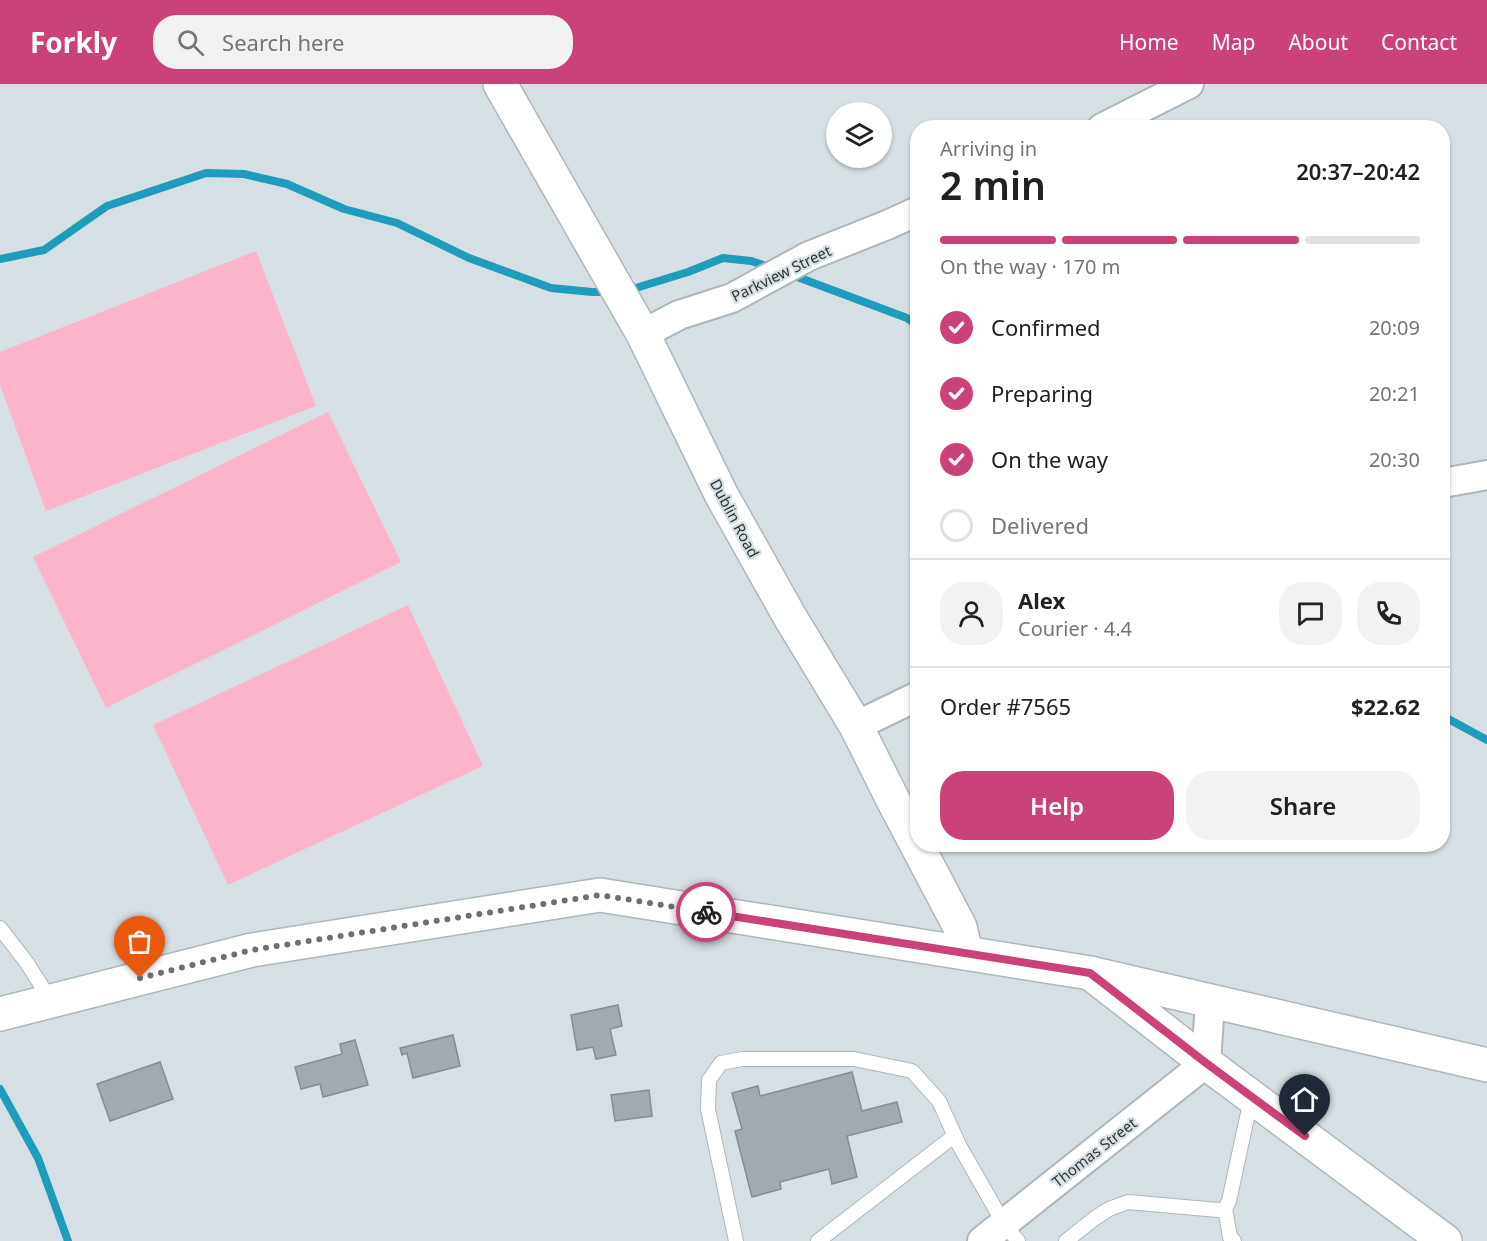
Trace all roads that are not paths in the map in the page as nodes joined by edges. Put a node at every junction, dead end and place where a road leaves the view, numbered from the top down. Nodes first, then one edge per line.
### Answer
1 (500, 84) edge
2 (1189, 84) edge
3 (1118, 120) edge
4 (910, 215) edge
5 (644, 334) junction
6 (1487, 475) edge
7 (1450, 482) edge
8 (910, 700) edge
9 (856, 726) junction
10 (910, 832) edge
11 (920, 852) edge
12 (0, 928) edge
13 (966, 953) junction
14 (1090, 973) junction
15 (51, 1001) junction
16 (1210, 1001) junction
17 (0, 1014) edge
18 (1206, 1063) junction
19 (1487, 1065) edge
20 (1252, 1097) junction
21 (954, 1136) junction
22 (1225, 1209) junction
23 (1011, 1232) edge
24 (736, 1241) edge
25 (818, 1241) edge
26 (982, 1241) edge
27 (1066, 1241) edge
28 (1234, 1241) edge
29 (1445, 1241) edge

1 - 5 main road, Dublin Road
2 - 3 street
4 - 5 street, Parkview Street
5 - 9 main road, Dublin Road
6 - 7 street
8 - 9 street
9 - 10 main road, Dublin Road
11 - 13 main road, Dublin Road
12 - 15 lane
13 - 14 main road
13 - 15 main road
14 - 16 main road
14 - 18 main road
15 - 17 main road
16 - 18 street
16 - 19 main road
18 - 20 main road
18 - 23 street, Thomas Street
20 - 22 lane
20 - 29 main road
21 - 23 lane
21 - 24 lane
21 - 25 lane
22 - 27 lane
22 - 28 lane
23 - 26 street, Thomas Street

